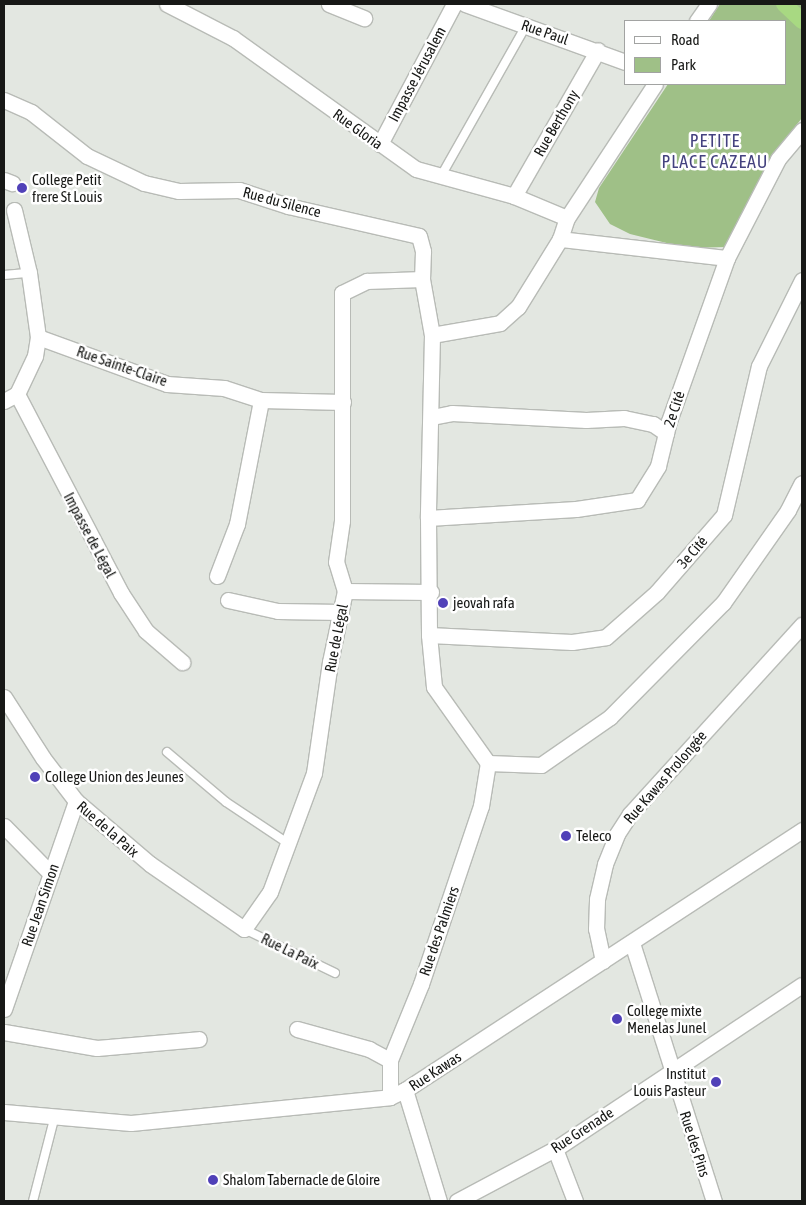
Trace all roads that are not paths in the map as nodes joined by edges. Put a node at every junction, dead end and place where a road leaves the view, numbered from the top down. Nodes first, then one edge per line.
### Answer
1 (167, 4) edge
2 (329, 4) edge
3 (454, 4) edge
4 (465, 4) edge
5 (709, 4) edge
6 (364, 18) dead end
7 (698, 20) edge
8 (526, 26) junction
9 (598, 50) junction
10 (624, 62) edge
11 (654, 85) edge
12 (4, 100) edge
13 (802, 130) edge
14 (380, 144) junction
15 (441, 176) junction
16 (514, 196) junction
17 (14, 210) dead end
18 (567, 218) junction
19 (560, 240) junction
20 (727, 258) junction
21 (29, 273) junction
22 (4, 275) edge
23 (422, 279) junction
24 (802, 280) edge
25 (430, 332) junction
26 (38, 337) junction
27 (10, 398) edge
28 (261, 400) junction
29 (342, 402) junction
30 (432, 417) junction
31 (666, 433) junction
32 (802, 483) edge
33 (428, 518) junction
34 (217, 576) dead end
35 (345, 591) junction
36 (431, 592) junction
37 (228, 600) dead end
38 (341, 612) junction
39 (802, 625) edge
40 (429, 635) junction
41 (182, 662) dead end
42 (4, 697) edge
43 (167, 752) dead end
44 (488, 763) junction
45 (76, 801) junction
46 (4, 826) edge
47 (802, 830) edge
48 (289, 844) junction
49 (51, 874) junction
50 (244, 929) junction
51 (632, 943) junction
52 (603, 961) junction
53 (335, 973) dead end
54 (802, 985) edge
55 (4, 1009) edge
56 (297, 1029) dead end
57 (4, 1032) edge
58 (199, 1040) dead end
59 (390, 1060) junction
60 (672, 1070) junction
61 (405, 1090) junction
62 (390, 1096) junction
63 (4, 1112) edge
64 (54, 1119) junction
65 (555, 1149) junction
66 (32, 1201) edge
67 (440, 1201) edge
68 (457, 1201) edge
69 (575, 1201) edge
70 (714, 1201) edge

1 - 14 street, Rue Gloria
2 - 6 street
3 - 14 street, Impasse Jérusalem
4 - 8 street, Rue Paul
5 - 7 street
8 - 9 street, Rue Paul
8 - 15 lane
9 - 10 street, Rue Paul
9 - 16 street, Rue Berthony
11 - 18 street
12 - 23 street, Rue du Silence
13 - 20 street, 2e Cité
14 - 15 street, Rue Gloria
15 - 16 street, Rue Gloria
16 - 18 street, Rue Gloria
17 - 21 street
18 - 19 street
19 - 20 street
19 - 25 street
20 - 31 street, 2e Cité
21 - 22 lane
21 - 26 street
23 - 25 street
23 - 29 street, Rue de Légal
24 - 40 street, 3e Cité
25 - 30 street
26 - 27 street
26 - 28 street, Rue Sainte-Claire
27 - 41 street, Impasse de Légal
28 - 29 street, Rue Sainte-Claire
28 - 34 street
29 - 35 street, Rue de Légal
30 - 31 street
30 - 33 street
31 - 33 street, 2e Cité
32 - 44 street
33 - 36 street
35 - 36 street
35 - 38 street, Rue de Légal
36 - 40 street
37 - 38 street
38 - 48 street, Rue de Légal
39 - 52 street, Rue Kawas Prolongée
40 - 44 street
42 - 45 street, Rue de la Paix
43 - 48 lane
44 - 59 street, Rue des Palmiers
45 - 49 street, Rue Jean Simon
45 - 50 street, Rue de la Paix
46 - 49 street
47 - 51 street, Rue Kawas
48 - 50 street, Rue de Légal
49 - 55 street, Rue Jean Simon
50 - 53 lane, Rue La Paix
51 - 52 street, Rue Kawas
51 - 60 street, Rue des Pins
52 - 61 street, Rue Kawas
54 - 60 street, Rue Grenade
56 - 59 street
57 - 58 street
59 - 62 street, Rue des Palmiers
60 - 65 street, Rue Grenade
60 - 70 street, Rue des Pins
61 - 62 street, Rue Kawas
61 - 67 street
62 - 64 street, Rue Kawas
63 - 64 street, Rue Kawas
64 - 66 lane
65 - 68 street, Rue Grenade
65 - 69 street

